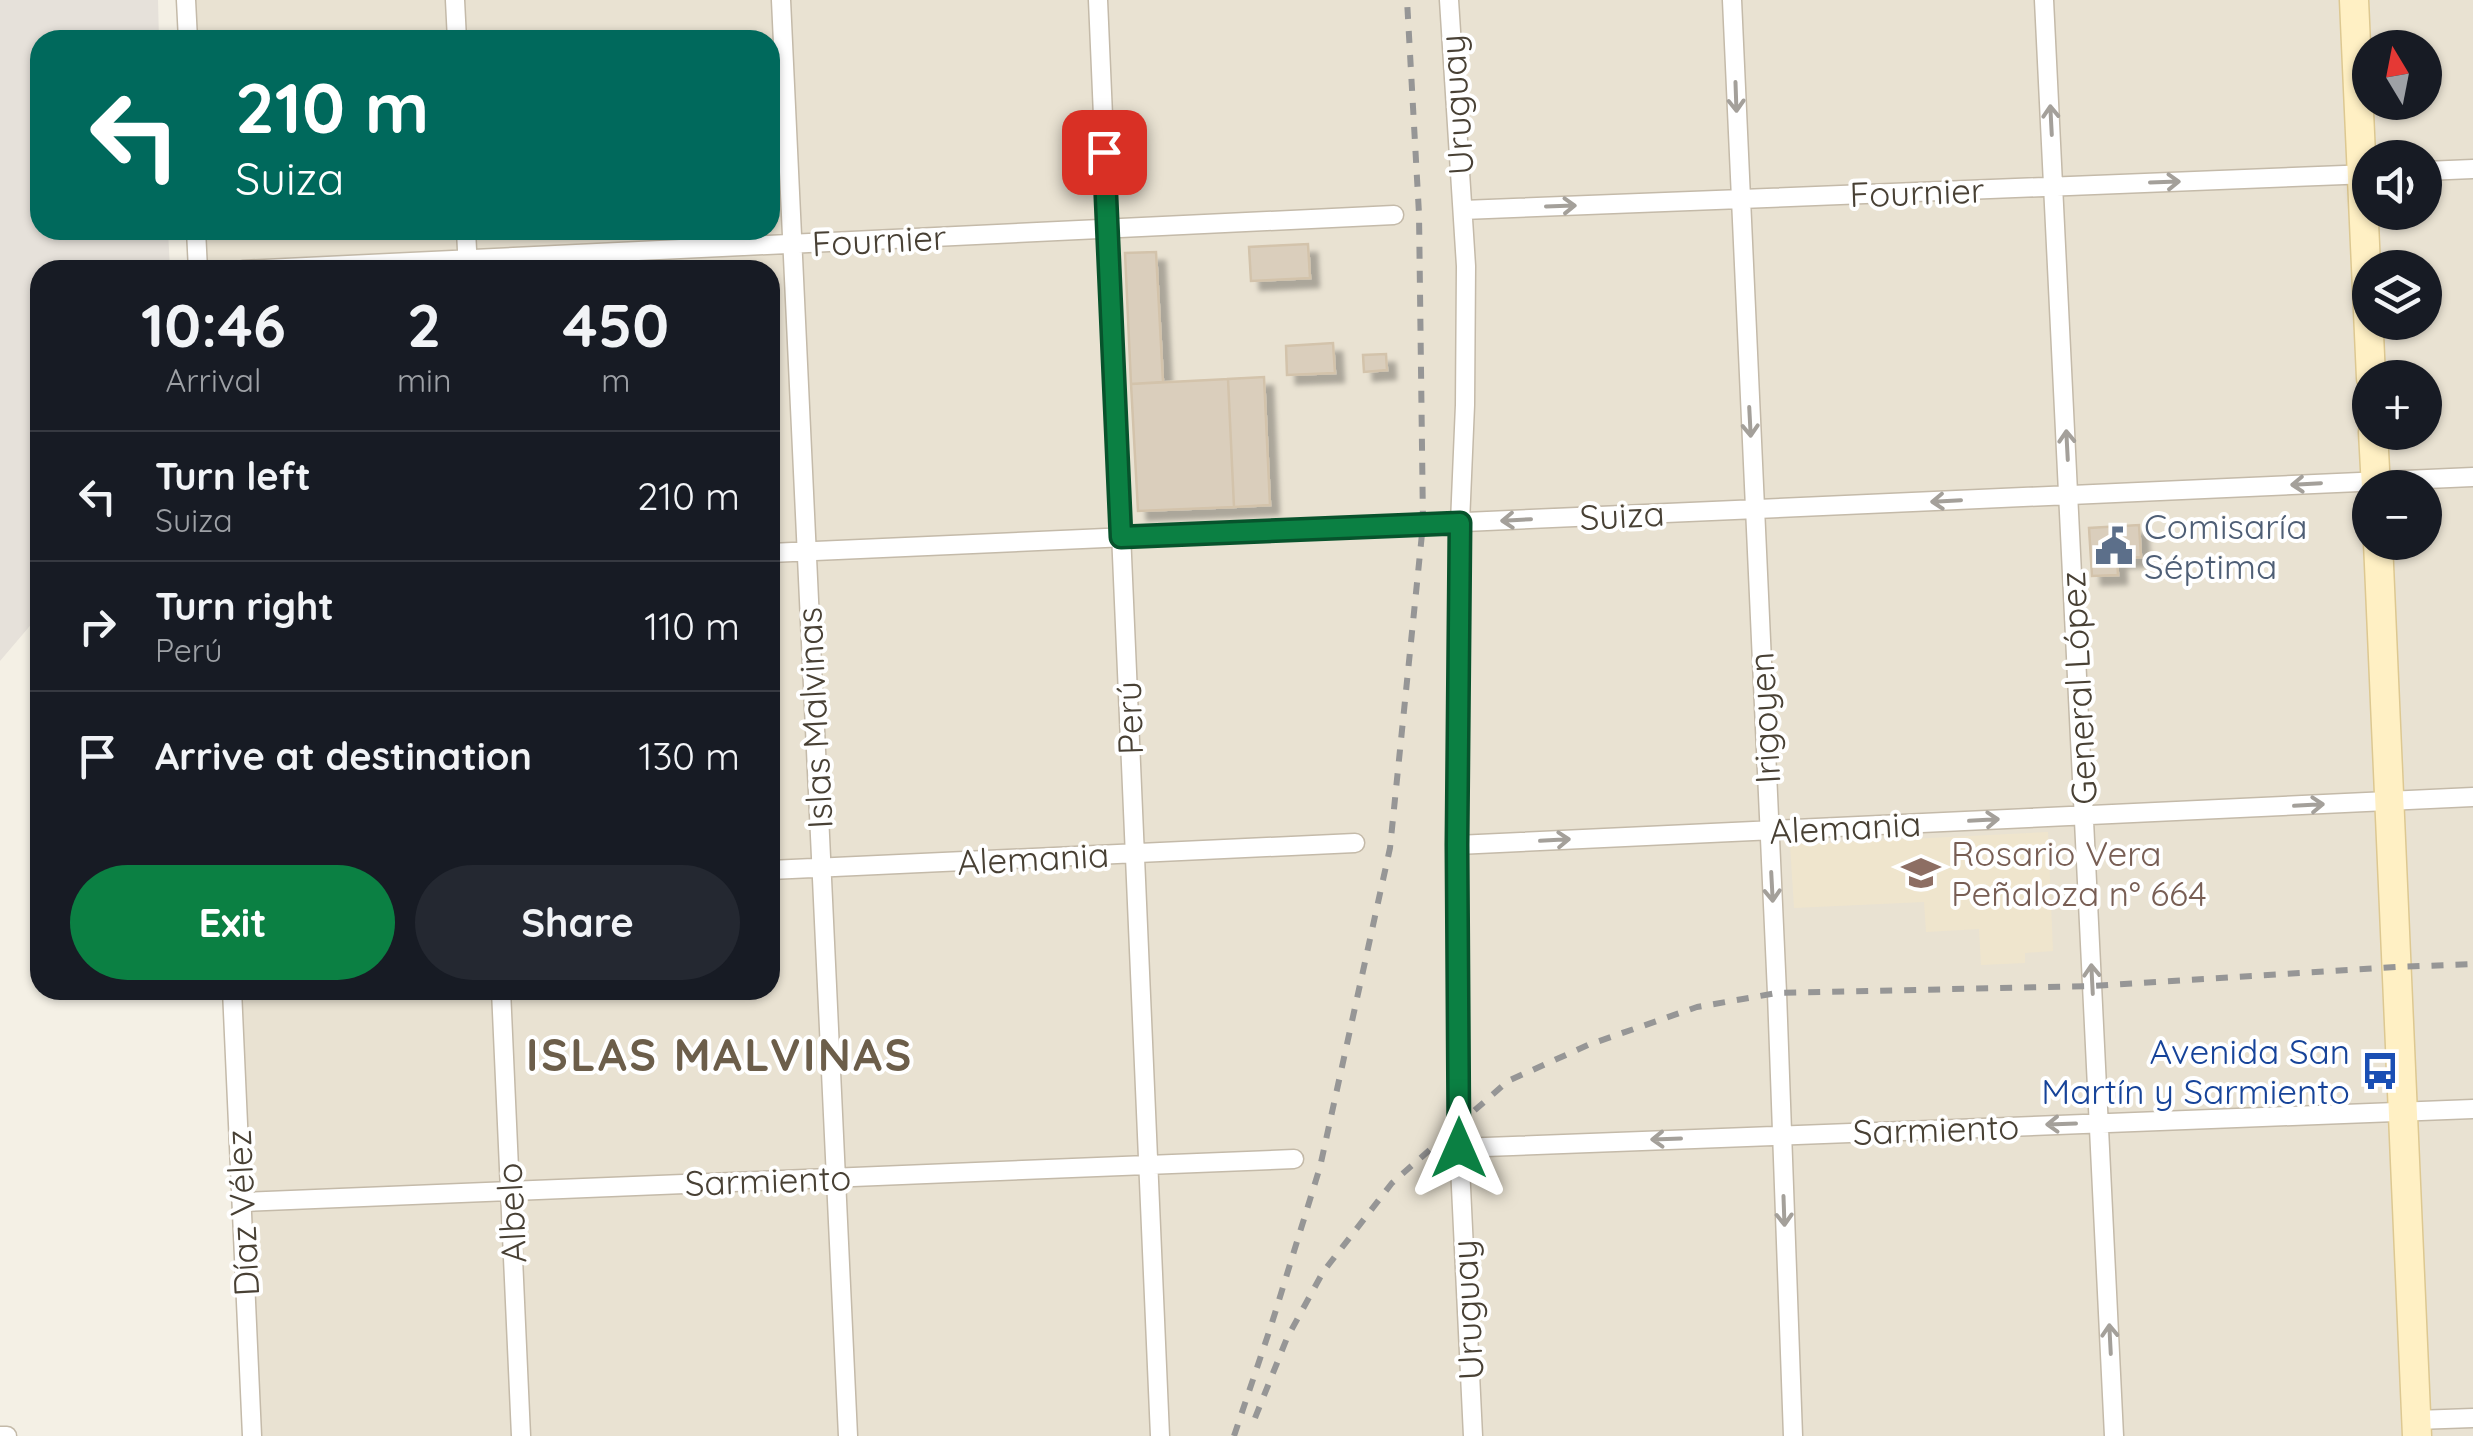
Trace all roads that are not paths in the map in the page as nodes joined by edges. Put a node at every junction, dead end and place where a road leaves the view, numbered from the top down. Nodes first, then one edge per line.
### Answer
1 (186, 0) edge
2 (455, 0) edge
3 (781, 0) edge
4 (1098, 0) edge
5 (1449, 0) edge
6 (1732, 0) edge
7 (2044, 0) edge
8 (2354, 0) edge
9 (188, 30) edge
10 (456, 30) edge
11 (2364, 140) edge
12 (2473, 169) edge
13 (2442, 170) edge
14 (2352, 175) edge
15 (2055, 186) junction
16 (1740, 200) junction
17 (1464, 210) junction
18 (1394, 215) dead end
19 (1108, 228) junction
20 (2367, 230) edge
21 (792, 244) junction
22 (545, 260) edge
23 (2371, 360) edge
24 (2473, 477) edge
25 (2442, 479) edge
26 (2352, 485) edge
27 (2069, 495) junction
28 (1754, 509) junction
29 (1460, 523) junction
30 (1121, 537) junction
31 (807, 551) junction
32 (780, 552) edge
33 (2379, 560) edge
34 (2473, 797) edge
35 (2390, 801) junction
36 (2084, 815) junction
37 (1769, 830) junction
38 (1355, 843) dead end
39 (1457, 845) junction
40 (1135, 853) junction
41 (821, 868) junction
42 (780, 870) edge
43 (232, 1000) edge
44 (501, 1000) edge
45 (2473, 1110) edge
46 (2403, 1112) junction
47 (2099, 1123) junction
48 (1781, 1134) junction
49 (1459, 1148) junction
50 (1294, 1159) dead end
51 (1148, 1165) junction
52 (836, 1178) junction
53 (510, 1191) junction
54 (242, 1202) junction
55 (2473, 1418) edge
56 (2417, 1428) edge
57 (252, 1436) edge
58 (521, 1436) edge
59 (848, 1436) edge
60 (1160, 1436) edge
61 (1473, 1436) edge
62 (1793, 1436) edge
63 (2114, 1436) edge

1 - 9 street
2 - 10 street
3 - 21 street, Islas Malvinas
4 - 19 street, Perú
5 - 17 street, Uruguay
6 -> 16 street, Irigoyen
15 -> 7 street, General López
8 - 11 main road
12 - 13 street
15 -> 14 street, Fournier
15 - 16 street, Fournier
27 -> 15 street, General López
17 -> 16 street, Fournier
16 -> 28 street, Irigoyen
17 - 29 street, Uruguay
18 - 19 street, Fournier
19 - 21 street, Fournier
19 - 30 street, Perú
20 - 23 main road
21 - 22 street, Fournier
21 - 31 street, Islas Malvinas
24 - 25 street, Suiza
26 -> 27 street, Suiza
27 -> 28 street, Suiza
27 - 36 street, General López
28 -> 29 street, Suiza
28 - 37 street, Irigoyen
29 - 30 street, Suiza
29 - 39 street, Uruguay
30 - 31 street, Suiza
30 - 40 street, Perú
31 - 32 street, Suiza
31 - 41 street, Islas Malvinas
33 - 35 main road
34 - 35 street, Alemania
36 -> 35 street, Alemania
35 - 46 main road
37 -> 36 street, Alemania
47 -> 36 street, General López
39 -> 37 street, Alemania
37 -> 48 street, Irigoyen
38 - 40 street, Alemania
39 - 49 street, Uruguay
40 - 41 street, Alemania
40 - 51 street, Perú
41 - 42 street, Alemania
41 - 52 street, Islas Malvinas
43 - 54 street, Díaz Vélez
44 - 53 street, Albelo
45 - 46 street, Sarmiento
46 - 47 street, Sarmiento
46 - 56 main road
47 -> 48 street, Sarmiento
63 -> 47 street, General López
48 -> 49 street, Sarmiento
48 -> 62 street, Irigoyen
49 - 61 street, Uruguay
50 - 51 street, Sarmiento
51 - 52 street, Sarmiento
51 - 60 street, Perú
52 - 53 street, Sarmiento
52 - 59 street, Islas Malvinas
53 - 54 street, Sarmiento
53 - 58 street, Albelo
54 - 57 street, Díaz Vélez
55 - 56 street

